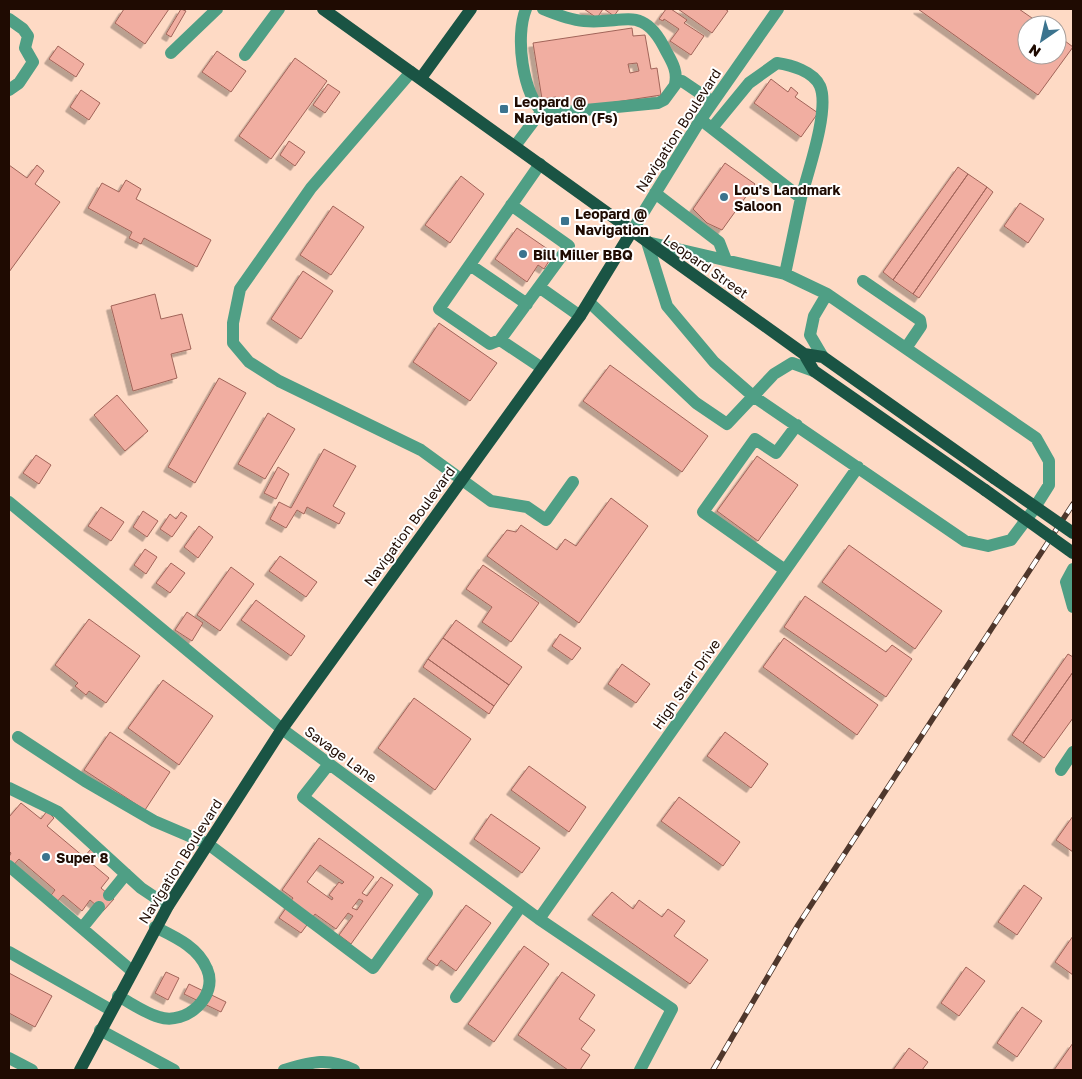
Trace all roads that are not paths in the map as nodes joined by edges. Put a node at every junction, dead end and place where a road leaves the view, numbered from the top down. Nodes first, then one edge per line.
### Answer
1 (217, 9) edge
2 (279, 9) edge
3 (323, 9) edge
4 (471, 9) edge
5 (526, 9) edge
6 (543, 9) edge
7 (778, 9) edge
8 (9, 19) edge
9 (172, 53) dead end
10 (245, 55) dead end
11 (416, 75) junction
12 (675, 84) junction
13 (9, 90) edge
14 (713, 102) junction
15 (544, 114) junction
16 (701, 120) junction
17 (712, 128) junction
18 (515, 146) junction
19 (540, 164) junction
20 (655, 193) junction
21 (801, 198) junction
22 (511, 206) junction
23 (632, 231) junction
24 (647, 242) junction
25 (726, 260) junction
26 (470, 265) junction
27 (785, 274) junction
28 (863, 280) dead end
29 (539, 287) junction
30 (827, 294) junction
31 (589, 302) junction
32 (527, 304) junction
33 (580, 316) junction
34 (500, 340) junction
35 (906, 348) junction
36 (804, 354) junction
37 (823, 357) junction
38 (542, 368) junction
39 (814, 372) junction
40 (752, 396) junction
41 (797, 425) junction
42 (858, 467) junction
43 (460, 480) junction
44 (573, 482) dead end
45 (9, 502) edge
46 (1073, 533) edge
47 (1073, 553) edge
48 (785, 570) junction
49 (1073, 570) edge
50 (1073, 607) edge
51 (282, 729) junction
52 (18, 737) dead end
53 (1073, 752) edge
54 (329, 764) junction
55 (1061, 770) dead end
56 (9, 788) edge
57 (208, 844) junction
58 (9, 866) edge
59 (126, 874) junction
60 (109, 895) dead end
61 (168, 906) junction
62 (521, 906) junction
63 (99, 908) dead end
64 (539, 919) junction
65 (155, 927) junction
66 (82, 928) junction
67 (9, 952) edge
68 (132, 971) junction
69 (118, 996) junction
70 (456, 997) dead end
71 (111, 1010) junction
72 (100, 1030) junction
73 (9, 1058) edge
74 (32, 1070) edge
75 (80, 1070) edge
76 (174, 1070) edge
77 (284, 1070) edge
78 (354, 1070) edge
79 (640, 1070) edge

1 - 9 street
2 - 10 street
3 - 11 main road, Leopard Street
4 - 11 main road
5 - 15 street
6 - 12 street
7 - 14 street, Navigation Boulevard
8 - 13 street
11 - 18 main road, Leopard Street
11 - 43 street
12 - 14 street
12 - 15 street
14 - 16 street, Navigation Boulevard
15 - 18 street
16 - 17 street
16 - 20 street, Navigation Boulevard
17 - 21 street
17 - 21 street
18 - 19 main road, Leopard Street
19 - 22 street
19 - 23 main road, Leopard Street
20 - 23 street, Navigation Boulevard
20 - 25 street
21 - 27 street
22 - 26 street
22 - 29 street
23 - 24 main road, Leopard Street
23 - 31 main road, Navigation Boulevard
24 - 25 street
24 - 36 main road, Leopard Street
24 - 40 street
25 - 27 street
26 - 32 street
26 - 34 street
27 - 30 street
28 - 35 street
29 - 32 street
29 - 33 street
30 - 35 street
30 - 37 street
31 - 33 main road, Navigation Boulevard
31 - 40 street
32 - 34 street
33 - 38 main road, Navigation Boulevard
34 - 38 street
35 - 42 street
36 - 37 main road, Leopard Street
36 - 39 main road, Leopard Street
37 - 46 main road, Leopard Street, bridge
38 - 43 main road, Navigation Boulevard
39 - 40 street
39 - 47 main road, Leopard Street, bridge
40 - 41 street
41 - 42 street
41 - 48 street
42 - 48 street, High Starr Drive
43 - 44 street
43 - 51 main road, Navigation Boulevard
45 - 51 street, Savage Lane
48 - 64 street, High Starr Drive
49 - 50 street
51 - 54 street, Savage Lane
51 - 57 main road, Navigation Boulevard
52 - 57 street
53 - 55 street
54 - 57 street
54 - 62 street, Savage Lane
56 - 59 street
57 - 61 main road, Navigation Boulevard
58 - 66 street
59 - 60 street
59 - 61 street
61 - 65 main road, Navigation Boulevard
62 - 64 street, Savage Lane
62 - 70 street
63 - 66 street
64 - 79 street, Savage Lane
65 - 68 main road, Navigation Boulevard
65 - 69 street
66 - 68 street
67 - 71 street
68 - 69 main road, Navigation Boulevard
69 - 71 main road, Navigation Boulevard
71 - 72 main road, Navigation Boulevard
72 - 75 main road, Navigation Boulevard
72 - 76 street
73 - 74 street
77 - 78 street

